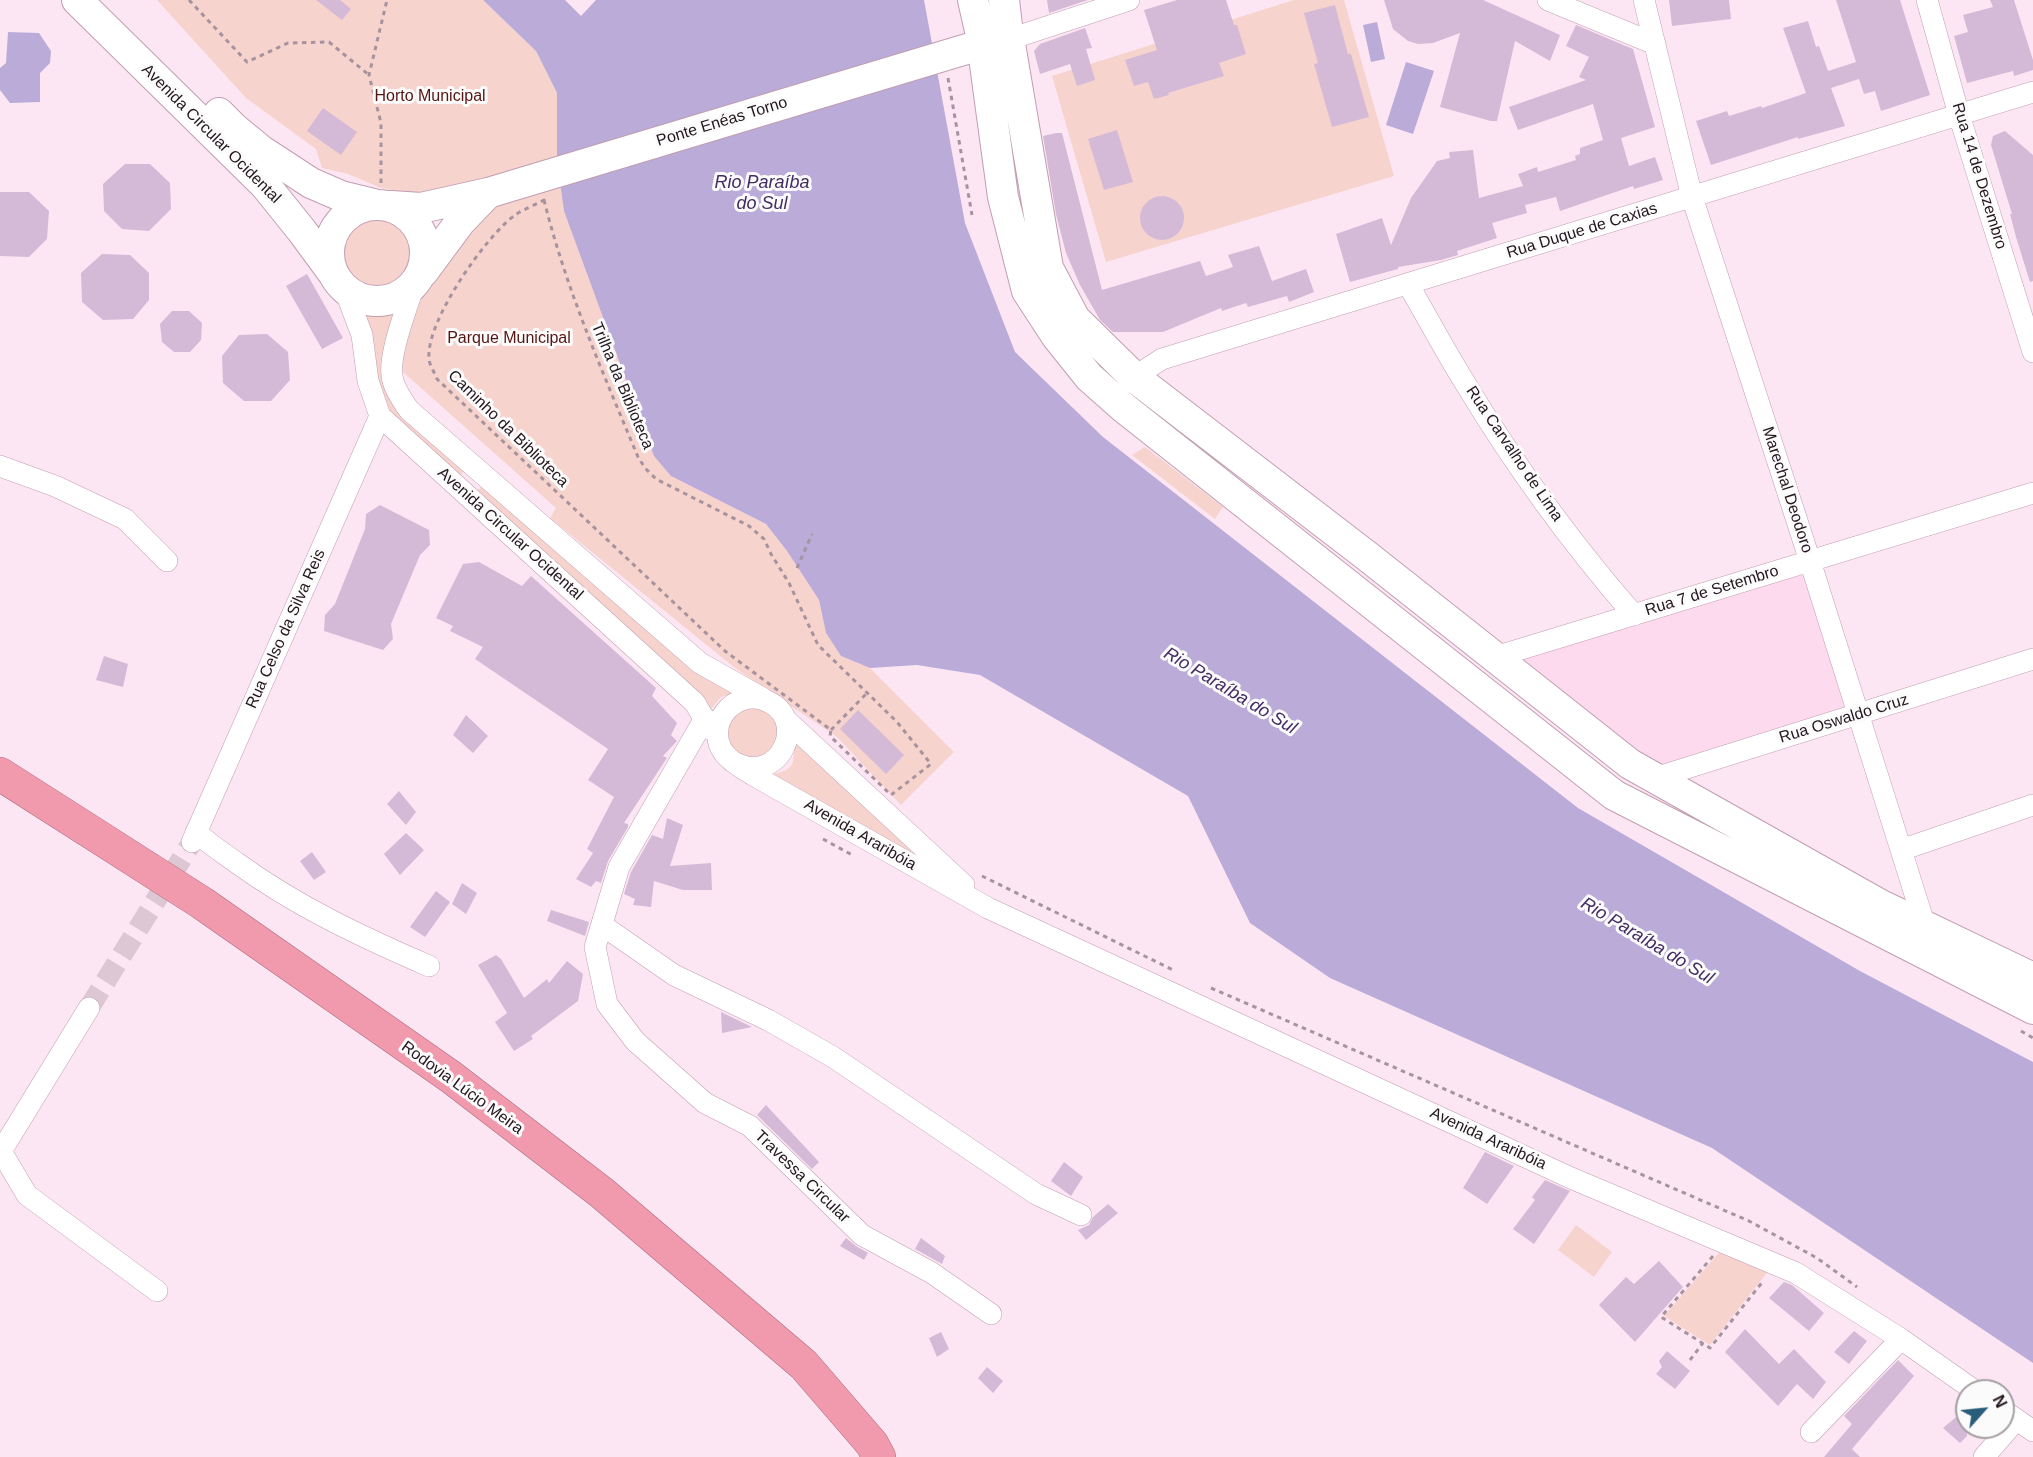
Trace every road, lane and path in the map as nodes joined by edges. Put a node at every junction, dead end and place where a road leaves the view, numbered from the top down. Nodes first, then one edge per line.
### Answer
1 (77, 0) edge
2 (104, 0) edge
3 (189, 0) edge
4 (387, 0) edge
5 (973, 0) edge
6 (1004, 0) edge
7 (1129, 0) edge
8 (1548, 0) edge
9 (1644, 0) edge
10 (1927, 0) edge
11 (984, 47) junction
12 (1656, 48) junction
13 (369, 75) junction
14 (2033, 93) edge
15 (1959, 115) junction
16 (499, 189) junction
17 (1692, 197) junction
18 (382, 200) junction
19 (544, 200) joint
20 (972, 215) dead end
21 (418, 278) junction
22 (340, 283) junction
23 (1408, 284) junction
24 (2033, 352) edge
25 (1134, 377) junction
26 (380, 416) junction
27 (0, 466) edge
28 (478, 471) junction
29 (462, 491) junction
30 (2033, 493) edge
31 (812, 534) dead end
32 (167, 561) dead end
33 (1810, 561) junction
34 (797, 568) dead end
35 (1634, 615) junction
36 (725, 651) dead end
37 (1495, 657) junction
38 (2033, 659) edge
39 (867, 693) junction
40 (770, 702) junction
41 (1859, 715) junction
42 (705, 718) junction
43 (785, 719) junction
44 (728, 757) junction
45 (0, 774) edge
46 (1654, 778) junction
47 (2033, 805) edge
48 (1901, 850) junction
49 (976, 873) dead end
50 (988, 909) junction
51 (603, 925) junction
52 (1925, 926) junction
53 (429, 966) dead end
54 (1180, 974) dead end
55 (2033, 978) edge
56 (1210, 988) dead end
57 (89, 1008) tunnel mouth
58 (2033, 1010) edge
59 (0, 1152) edge
60 (1081, 1215) dead end
61 (1717, 1252) dead end
62 (1766, 1278) dead end
63 (157, 1291) dead end
64 (1864, 1292) dead end
65 (991, 1314) dead end
66 (1901, 1339) junction
67 (1703, 1343) junction
68 (1690, 1360) dead end
69 (1958, 1379) edge
70 (2017, 1420) edge
71 (1811, 1432) dead end
72 (879, 1457) edge
73 (1984, 1457) edge

1 - 22 main road, Avenida Circular Ocidental
2 - 18 main road, Avenida Circular Ocidental
3 - 13 path
4 - 13 path
5 - 11 main road
6 - 11 main road
7 - 11 street
8 - 12 street
9 - 12 street, Marechal Deodoro
10 - 15 street, Rua 14 de Dezembro
11 - 16 main road, Ponte Enéas Torno
11 - 20 path
11 - 25 main road
11 - 58 main road
12 - 17 street, Marechal Deodoro
13 - 18 path
14 - 15 street, Rua Duque de Caxias
15 - 17 street, Rua Duque de Caxias
15 - 24 street, Rua 14 de Dezembro
16 - 18 main road, Ponte Enéas Torno
16 - 21 main road
17 - 23 street, Rua Duque de Caxias
17 - 33 street, Marechal Deodoro
18 - 21 main road
18 - 22 main road
19 - 36 path, Caminho da Biblioteca
19 - 39 path, Trilha da Biblioteca
21 - 22 main road
21 - 28 street, Avenida Circular Ocidental
22 - 26 street, Avenida Circular Ocidental
23 - 25 street, Rua Duque de Caxias
23 - 35 street, Rua Carvalho de Lima
25 - 37 main road
26 - 29 street, Avenida Circular Ocidental
26 - 53 street, Rua Celso da Silva Reis
27 - 32 street
28 - 29 street
28 - 40 street, Avenida Circular Ocidental
29 - 42 street, Avenida Circular Ocidental
30 - 33 street, Rua 7 de Setembro
31 - 34 path
33 - 35 street, Rua 7 de Setembro
33 - 41 street, Marechal Deodoro
35 - 37 street, Rua 7 de Setembro
37 - 46 main road
38 - 41 street, Rua Oswaldo Cruz
39 - 39 path
40 - 43 street, Avenida Circular Ocidental
40 - 44 street
41 - 46 street, Rua Oswaldo Cruz
41 - 48 street, Marechal Deodoro
42 - 44 street, Avenida Circular Ocidental
42 - 51 street, Travessa Circular
43 - 44 street
43 - 50 street, Avenida Araribóia
44 - 50 street, Avenida Araribóia
45 - 72 highway, Rodovia Lúcio Meira
46 - 52 main road
47 - 48 street
48 - 52 street, Marechal Deodoro
49 - 54 path
50 - 66 street, Avenida Araribóia
51 - 60 street
51 - 65 street, Travessa Circular
52 - 55 main road
56 - 64 path
57 - 59 street
59 - 63 street
61 - 67 path
62 - 67 path
66 - 69 street, Avenida Araribóia
66 - 71 street
67 - 68 path
70 - 73 street

